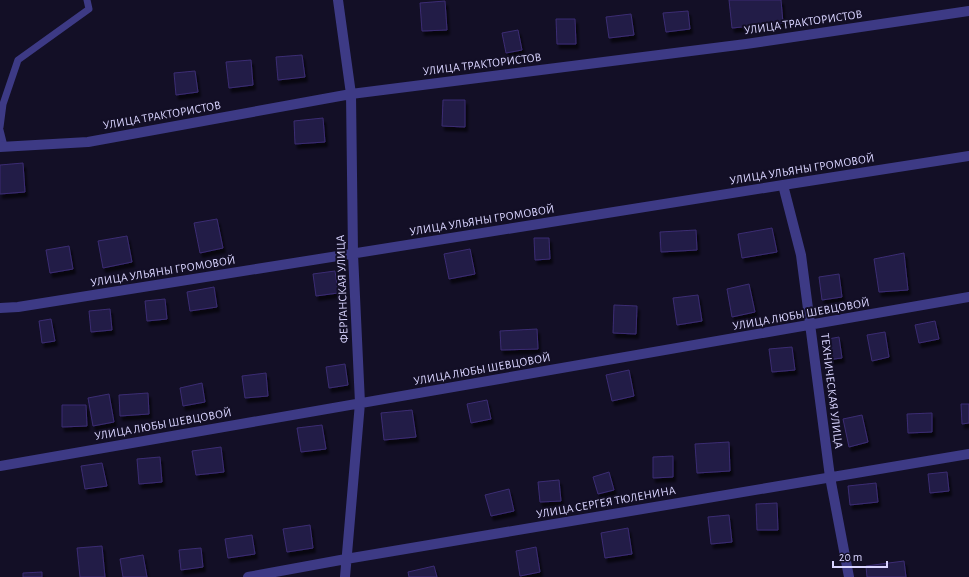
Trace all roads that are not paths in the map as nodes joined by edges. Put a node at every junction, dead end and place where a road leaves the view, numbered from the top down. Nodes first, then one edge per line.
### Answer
1 (87, 0) edge
2 (338, 0) edge
3 (969, 11) edge
4 (352, 94) junction
5 (0, 129) edge
6 (2, 147) edge
7 (969, 156) edge
8 (783, 185) junction
9 (353, 254) junction
10 (969, 297) edge
11 (0, 308) edge
12 (811, 325) junction
13 (360, 403) junction
14 (969, 454) edge
15 (0, 466) edge
16 (830, 477) junction
17 (346, 559) junction
18 (248, 577) edge
19 (346, 577) edge
20 (849, 577) edge

1 - 5 lane
2 - 4 street, ФЕРГАНСКАЯ УЛИЦА
3 - 4 street, УЛИЦА ТРАКТОРИСТОВ
4 - 6 street, УЛИЦА ТРАКТОРИСТОВ
4 - 9 street, ФЕРГАНСКАЯ УЛИЦА
5 - 6 lane
7 - 8 street, УЛИЦА УЛЬЯНЫ ГРОМОВОЙ
8 - 9 street, УЛИЦА УЛЬЯНЫ ГРОМОВОЙ
8 - 12 street, ТЕХНИЧЕСКАЯ УЛИЦА
9 - 11 street, УЛИЦА УЛЬЯНЫ ГРОМОВОЙ
9 - 13 street, ФЕРГАНСКАЯ УЛИЦА
10 - 12 street, УЛИЦА ЛЮБЫ ШЕВЦОВОЙ
12 - 13 street, УЛИЦА ЛЮБЫ ШЕВЦОВОЙ
12 - 16 street, ТЕХНИЧЕСКАЯ УЛИЦА
13 - 15 street, УЛИЦА ЛЮБЫ ШЕВЦОВОЙ
13 - 17 street, ФЕРГАНСКАЯ УЛИЦА
14 - 16 street, УЛИЦА СЕРГЕЯ ТЮЛЕНИНА
16 - 17 street, УЛИЦА СЕРГЕЯ ТЮЛЕНИНА
16 - 20 street, ТЕХНИЧЕСКАЯ УЛИЦА
17 - 18 street, УЛИЦА СЕРГЕЯ ТЮЛЕНИНА
17 - 19 street, ФЕРГАНСКАЯ УЛИЦА

